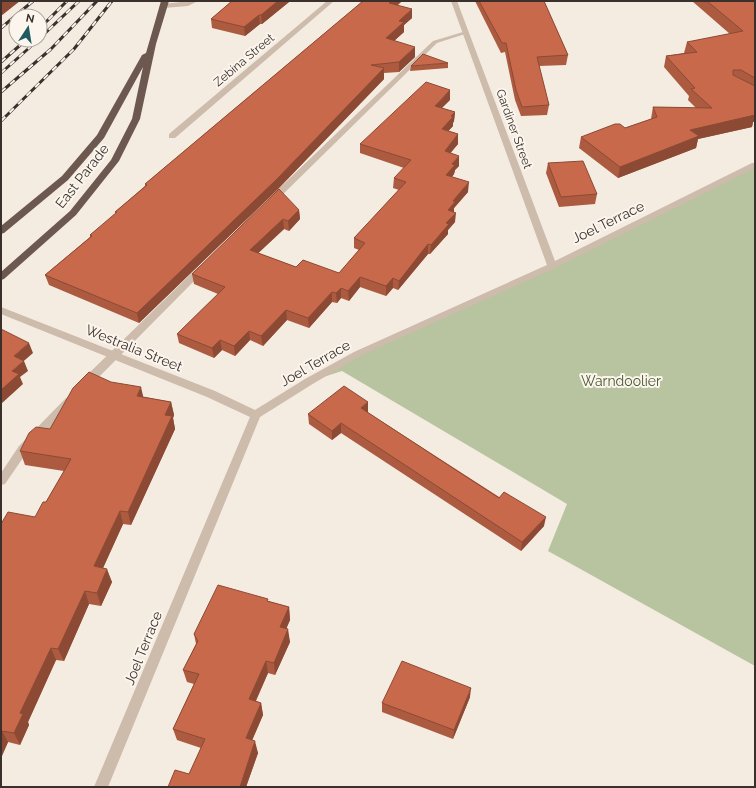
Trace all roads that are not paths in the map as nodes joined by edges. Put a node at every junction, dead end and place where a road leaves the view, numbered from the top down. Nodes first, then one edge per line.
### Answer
1 (195, 1) edge
2 (331, 1) edge
3 (454, 1) edge
4 (165, 4) edge
5 (465, 32) junction
6 (152, 44) junction
7 (172, 136) dead end
8 (755, 166) edge
9 (266, 206) edge
10 (1, 231) edge
11 (210, 262) edge
12 (552, 266) junction
13 (1, 277) edge
14 (1, 310) edge
15 (114, 355) junction
16 (256, 415) junction
17 (1, 481) edge
18 (101, 787) edge

1 - 4 street
2 - 7 street, Zebina Street
3 - 5 street, Gardiner Street
4 - 6 highway, East Parade
5 - 9 street
5 - 12 street, Gardiner Street
6 - 10 highway, East Parade
6 - 13 highway, East Parade
8 - 12 street, Joel Terrace
11 - 15 street
12 - 16 street, Joel Terrace
14 - 15 street, Westralia Street
15 - 16 street, Westralia Street
15 - 17 street
16 - 18 street, Joel Terrace

